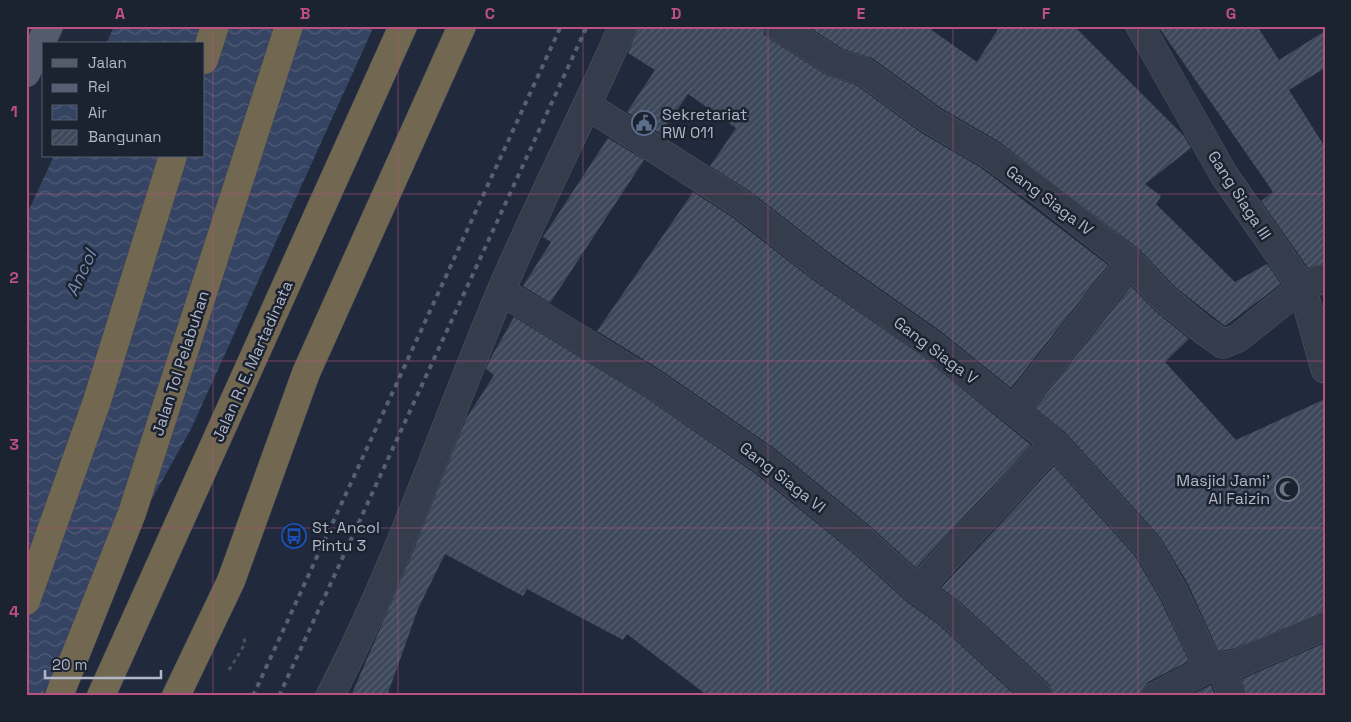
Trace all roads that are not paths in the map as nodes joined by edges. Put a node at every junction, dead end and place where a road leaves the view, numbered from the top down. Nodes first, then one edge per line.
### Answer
1 (49, 26) edge
2 (215, 26) edge
3 (288, 26) edge
4 (403, 26) edge
5 (462, 26) edge
6 (622, 26) edge
7 (778, 26) edge
8 (1140, 26) edge
9 (205, 57) edge
10 (26, 73) edge
11 (588, 106) junction
12 (173, 158) edge
13 (1130, 262) junction
14 (1313, 282) edge
15 (501, 291) junction
16 (1325, 369) edge
17 (1014, 410) junction
18 (1054, 443) junction
19 (917, 590) junction
20 (26, 601) edge
21 (1325, 626) edge
22 (1215, 667) junction
23 (59, 696) edge
24 (101, 696) edge
25 (176, 696) edge
26 (330, 696) edge
27 (1039, 696) edge
28 (1156, 696) edge
29 (1232, 696) edge

1 - 10 main road
2 - 9 highway
3 - 23 highway, Jalan Tol Pelabuhan
4 - 24 highway, Jalan R. E. Martadinata
5 - 25 highway
6 - 11 street
7 - 13 street, Gang Siaga IV
8 - 14 street, Gang Siaga III
11 - 15 street
11 - 17 street, Gang Siaga V
12 - 20 highway
13 - 14 street, Gang Siaga IV
13 - 17 street
14 - 16 street, Gang Siaga III
15 - 19 street, Gang Siaga VI
15 - 26 street
17 - 18 street, Gang Siaga V
18 - 19 street
18 - 22 street, Gang Siaga V
19 - 27 street, Gang Siaga VI
21 - 22 street
22 - 28 street
22 - 29 street, Gang Siaga V

